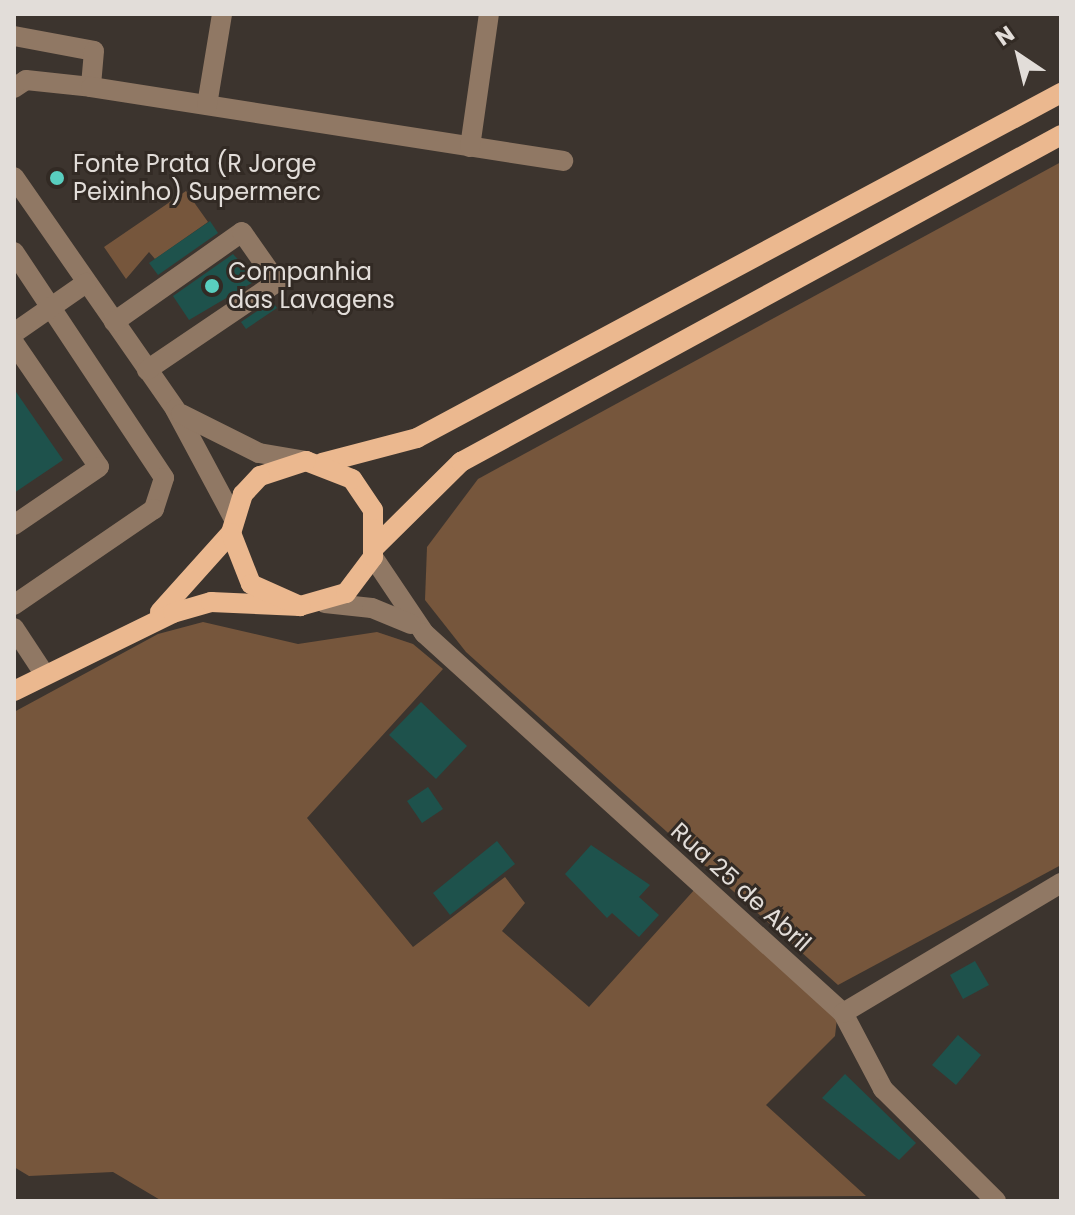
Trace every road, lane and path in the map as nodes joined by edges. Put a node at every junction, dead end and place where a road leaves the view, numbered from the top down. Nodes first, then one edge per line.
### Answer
1 (222, 14) edge
2 (489, 14) edge
3 (14, 36) edge
4 (91, 87) junction
5 (14, 88) edge
6 (1061, 93) edge
7 (207, 105) junction
8 (1061, 135) edge
9 (470, 147) junction
10 (563, 161) dead end
11 (14, 177) edge
12 (14, 252) edge
13 (86, 283) junction
14 (53, 308) junction
15 (114, 322) junction
16 (14, 333) edge
17 (14, 343) edge
18 (147, 370) junction
19 (175, 409) junction
20 (314, 462) junction
21 (14, 525) edge
22 (232, 525) junction
23 (374, 552) junction
24 (325, 603) junction
25 (14, 605) edge
26 (300, 606) junction
27 (140, 626) junction
28 (14, 628) edge
29 (424, 633) junction
30 (45, 675) junction
31 (14, 691) edge
32 (1061, 883) edge
33 (843, 1013) junction
34 (996, 1201) edge

1 - 7 street
2 - 9 street
3 - 4 street
4 - 5 street
4 - 7 street
6 - 20 main road
7 - 9 street
8 - 23 main road
9 - 10 street
11 - 13 street
12 - 14 street
13 - 14 street
13 - 15 street
14 - 16 street
14 - 25 street
15 - 18 street
15 - 18 street
17 - 21 street
18 - 19 street
19 - 20 street
19 - 22 street
20 - 22 main road
20 - 23 main road
22 - 26 main road
22 - 27 main road
23 - 24 main road
23 - 29 street
24 - 26 main road
24 - 29 street
26 - 27 main road
27 - 30 main road
28 - 30 street
29 - 33 street, Rua 25 de Abril
30 - 31 main road
32 - 33 street
33 - 34 street, Rua 25 de Abril

